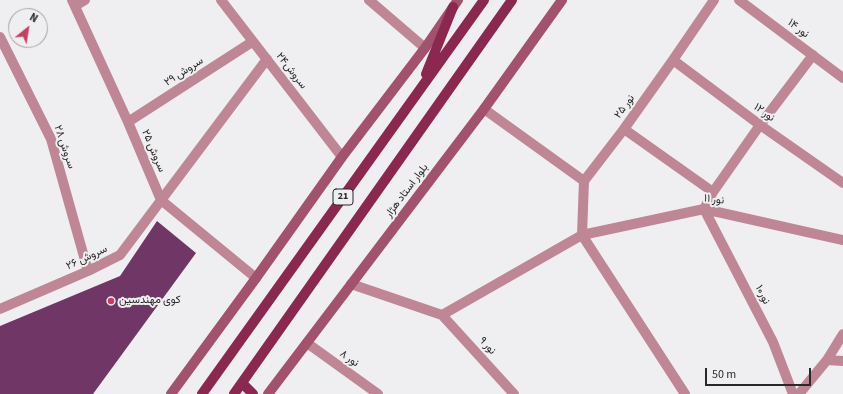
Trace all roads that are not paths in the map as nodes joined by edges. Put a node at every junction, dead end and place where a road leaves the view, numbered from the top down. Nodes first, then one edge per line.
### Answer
1 (84, 0) edge
2 (221, 0) edge
3 (370, 0) edge
4 (484, 0) edge
5 (512, 0) edge
6 (562, 0) edge
7 (714, 0) edge
8 (739, 0) edge
9 (73, 3) edge
10 (455, 4) edge
11 (1, 42) edge
12 (252, 42) junction
13 (425, 48) junction
14 (813, 56) junction
15 (267, 59) junction
16 (673, 60) junction
17 (843, 78) edge
18 (421, 89) junction
19 (484, 109) junction
20 (128, 122) junction
21 (760, 125) junction
22 (624, 129) junction
23 (342, 157) junction
24 (584, 181) junction
25 (843, 183) edge
26 (713, 192) junction
27 (161, 200) junction
28 (704, 209) junction
29 (582, 235) junction
30 (843, 240) edge
31 (88, 271) junction
32 (256, 278) junction
33 (351, 284) junction
34 (0, 309) edge
35 (442, 315) junction
36 (843, 335) edge
37 (307, 343) junction
38 (827, 360) junction
39 (843, 361) edge
40 (242, 383) junction
41 (171, 394) edge
42 (202, 394) edge
43 (234, 394) edge
44 (253, 394) edge
45 (268, 394) edge
46 (378, 394) edge
47 (514, 394) edge
48 (685, 394) edge
49 (793, 394) edge
50 (799, 394) edge

1 - 9 street
2 - 12 street, سروش۲۴
3 - 13 street
4 - 18 main road, 21
5 - 40 main road, 21
6 - 19 main road, بلوار استاد هژار
7 - 16 street, نور ۲۵
8 - 14 street, نور ۱۴
9 - 20 street, سروش ۲۵
10 - 13 main road
10 - 18 main road
11 - 31 street, سروش ۲۸
12 - 15 street, سروش۲۴
12 - 20 street, سروش ۲۹
13 - 23 main road
14 - 17 street, نور ۱۴
14 - 21 street
15 - 23 street, سروش۲۴
15 - 27 street, سروش ۲۶
16 - 21 street, نور ۱۲
16 - 22 street, نور ۲۵
18 - 42 main road, 21
19 - 24 street
19 - 33 main road, بلوار استاد هژار
20 - 27 street, سروش ۲۵
21 - 25 street, نور ۱۲
21 - 26 street
22 - 24 street, نور ۲۵
22 - 26 street
23 - 32 main road
24 - 29 street
26 - 28 street
27 - 31 street, سروش ۲۶
27 - 32 street, سروش ۲۵
28 - 29 street, نور ۱۱
28 - 30 street, نور ۱۱
28 - 49 street, نور۱۰
29 - 35 street, نور ۱۱
29 - 48 street
31 - 34 street, سروش ۲۶
32 - 41 main road
33 - 35 street
33 - 37 main road, بلوار استاد هژار
35 - 47 street, نور ۹
36 - 38 street
37 - 45 main road, بلوار استاد هژار
37 - 46 street, نور ۸
38 - 39 street
38 - 50 street
40 - 43 main road, 21
40 - 44 main road

